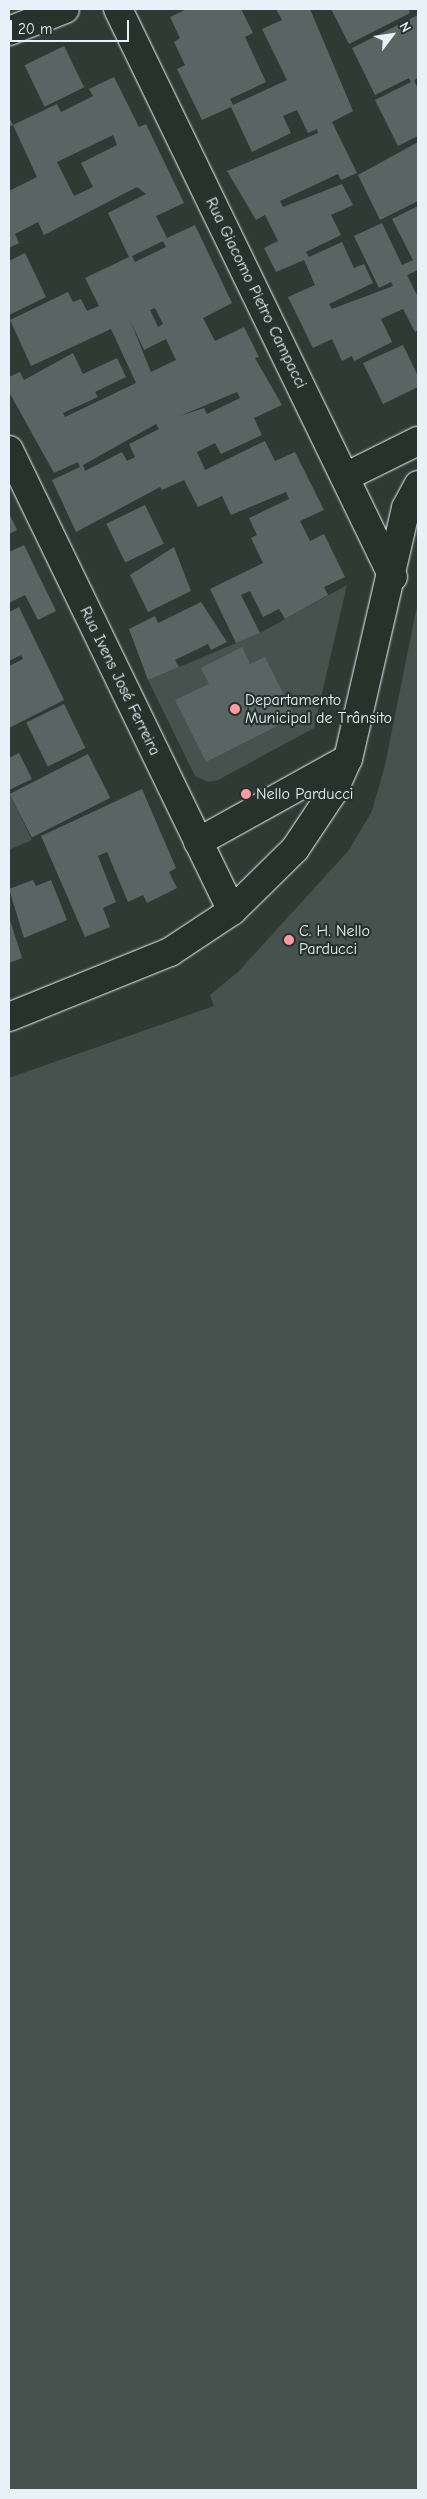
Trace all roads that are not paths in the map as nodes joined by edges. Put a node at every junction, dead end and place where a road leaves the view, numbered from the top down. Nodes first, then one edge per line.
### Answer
1 (65, 9) edge
2 (118, 9) edge
3 (9, 31) edge
4 (418, 441) edge
5 (9, 450) edge
6 (344, 477) junction
7 (418, 485) edge
8 (393, 577) junction
9 (348, 759) junction
10 (198, 842) junction
11 (232, 911) junction
12 (9, 1017) edge

1 - 3 street
2 - 6 street, Rua Giacomo Pietro Campacci
4 - 6 street
5 - 10 street, Rua Ivens José Ferreira
6 - 8 street, Rua Giacomo Pietro Campacci
7 - 8 street
8 - 9 street
9 - 10 street
9 - 11 street
10 - 11 street, Rua Ivens José Ferreira
11 - 12 street

